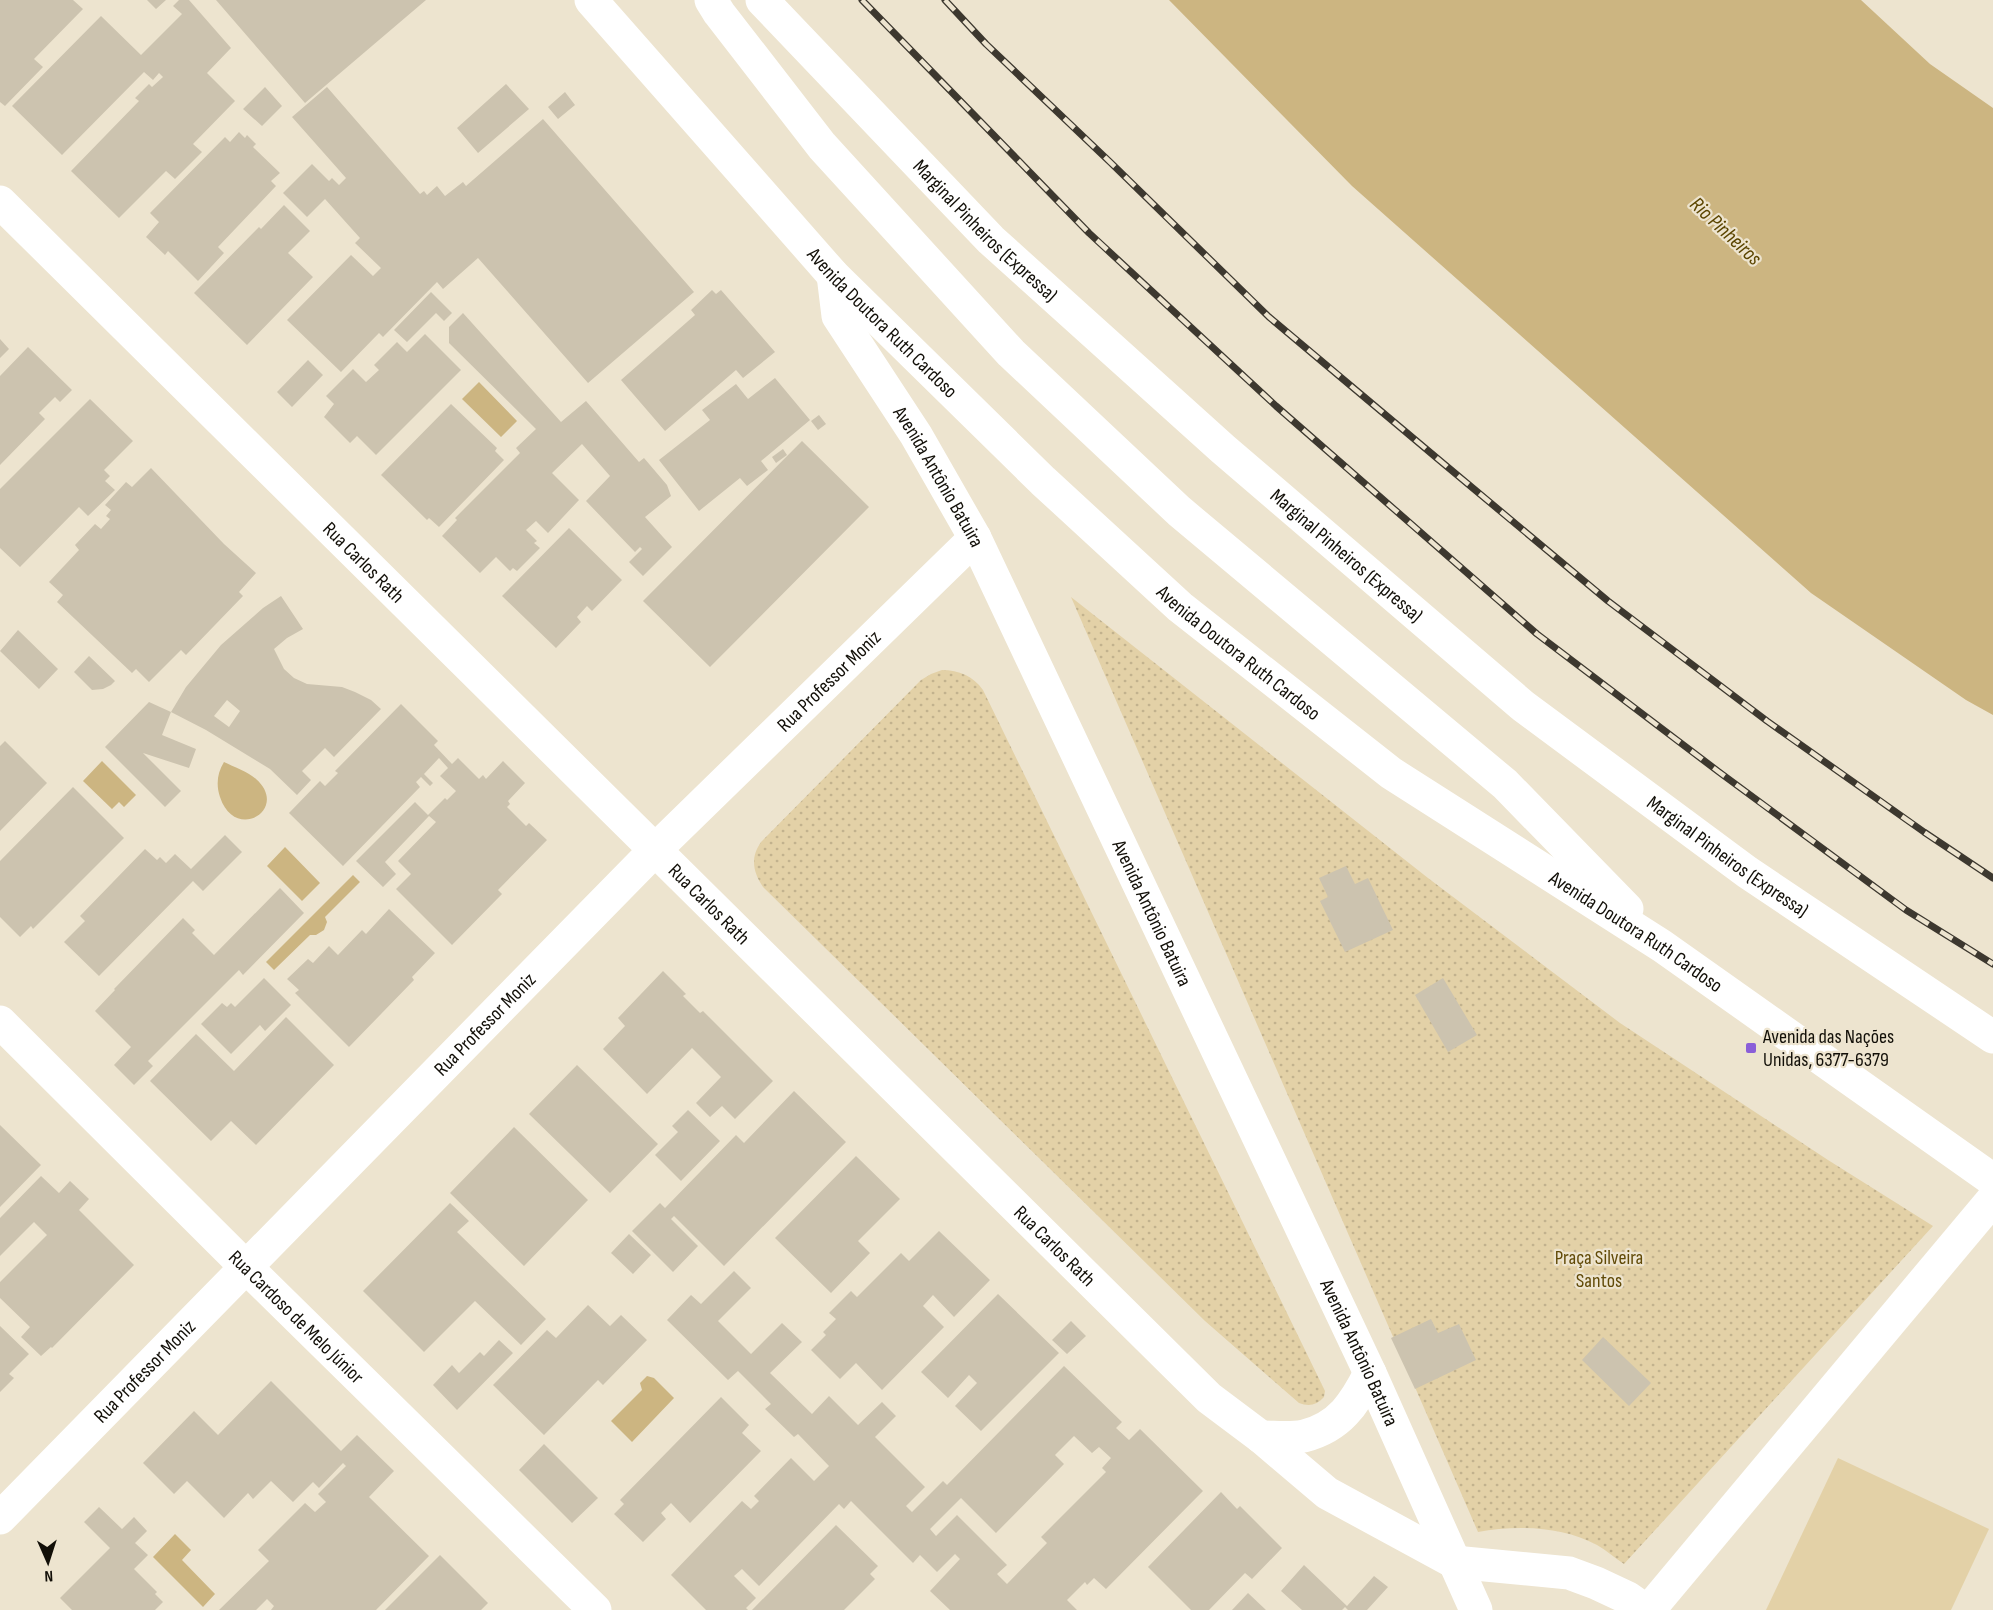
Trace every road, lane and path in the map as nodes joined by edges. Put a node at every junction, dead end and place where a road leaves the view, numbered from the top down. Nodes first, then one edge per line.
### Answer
1 (591, 0) edge
2 (711, 0) edge
3 (762, 0) edge
4 (0, 202) edge
5 (833, 275) junction
6 (975, 538) junction
7 (654, 851) junction
8 (1662, 946) junction
9 (0, 1022) edge
10 (1993, 1037) edge
11 (1993, 1180) edge
12 (1993, 1199) edge
13 (245, 1266) junction
14 (1370, 1373) junction
15 (1261, 1437) junction
16 (0, 1518) edge
17 (1454, 1562) junction
18 (595, 1610) edge
19 (1476, 1610) edge
20 (1647, 1610) edge

1 - 5 main road, Avenida Doutora Ruth Cardoso
2 - 8 main road
3 - 10 main road, Marginal Pinheiros (Expressa)
4 - 7 main road, Rua Carlos Rath
5 - 6 main road, Avenida Antônio Batuira
5 - 8 main road, Avenida Doutora Ruth Cardoso
6 - 7 main road, Rua Professor Moniz
6 - 14 main road, Avenida Antônio Batuira
7 - 13 main road, Rua Professor Moniz
7 - 15 main road, Rua Carlos Rath
8 - 11 main road, Avenida Doutora Ruth Cardoso
9 - 13 main road, Rua Cardoso de Melo Júnior
12 - 20 main road
13 - 16 main road, Rua Professor Moniz
13 - 18 main road, Rua Cardoso de Melo Júnior
14 - 15 main road
14 - 17 main road, Avenida Antônio Batuira
15 - 17 main road, Rua Carlos Rath
17 - 19 main road, Avenida Antônio Batuira
17 - 20 main road

